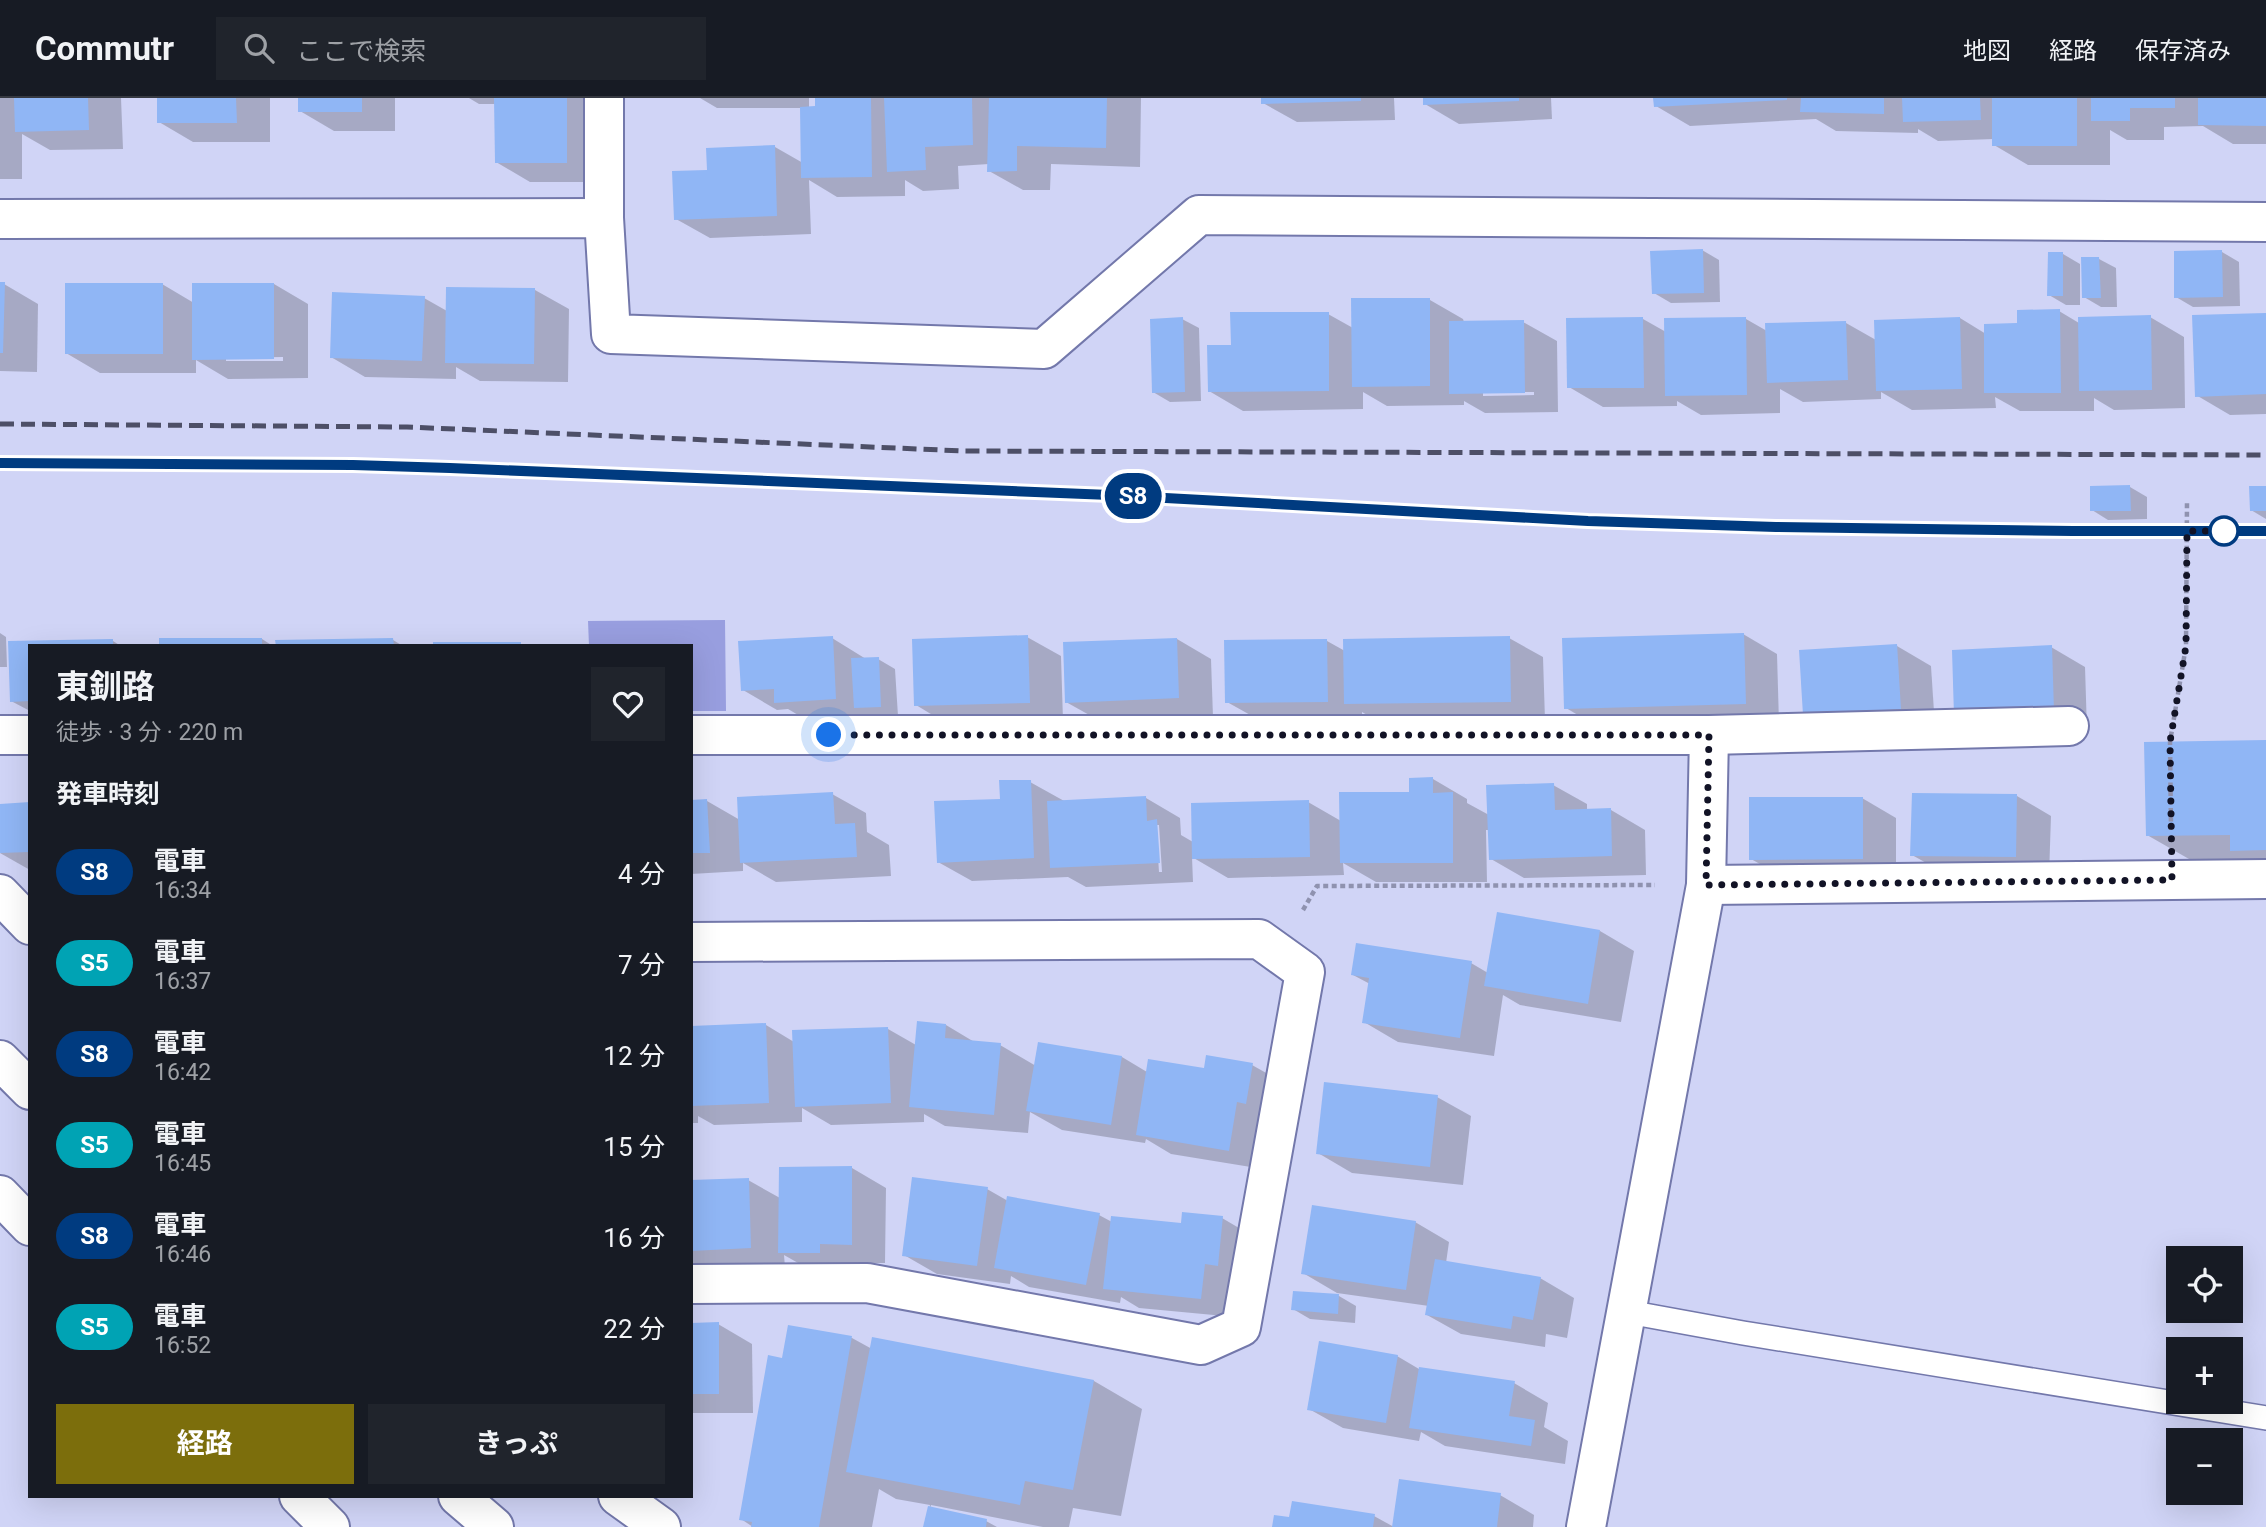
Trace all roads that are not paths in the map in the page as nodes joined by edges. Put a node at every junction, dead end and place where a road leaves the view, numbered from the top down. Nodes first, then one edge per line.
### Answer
1 (604, 98) edge
2 (604, 218) junction
3 (0, 219) edge
4 (2266, 222) edge
5 (2069, 726) dead end
6 (0, 735) edge
7 (28, 735) edge
8 (693, 735) edge
9 (1709, 735) junction
10 (2266, 879) edge
11 (1706, 885) junction
12 (0, 894) edge
13 (28, 923) edge
14 (693, 942) edge
15 (0, 1060) edge
16 (28, 1088) edge
17 (0, 1195) edge
18 (28, 1224) edge
19 (693, 1284) edge
20 (1628, 1311) junction
21 (2266, 1418) edge
22 (301, 1498) edge
23 (460, 1498) edge
24 (621, 1498) edge
25 (330, 1527) edge
26 (495, 1527) edge
27 (660, 1527) edge
28 (1586, 1527) edge

1 - 2 street
2 - 3 street
2 - 4 street
5 - 9 street
6 - 7 street
8 - 9 street
9 - 11 street
10 - 11 street
11 - 20 street
12 - 13 street
14 - 19 street
15 - 16 street
17 - 18 street
20 - 21 lane
20 - 28 street
22 - 25 street
23 - 26 street
24 - 27 street

